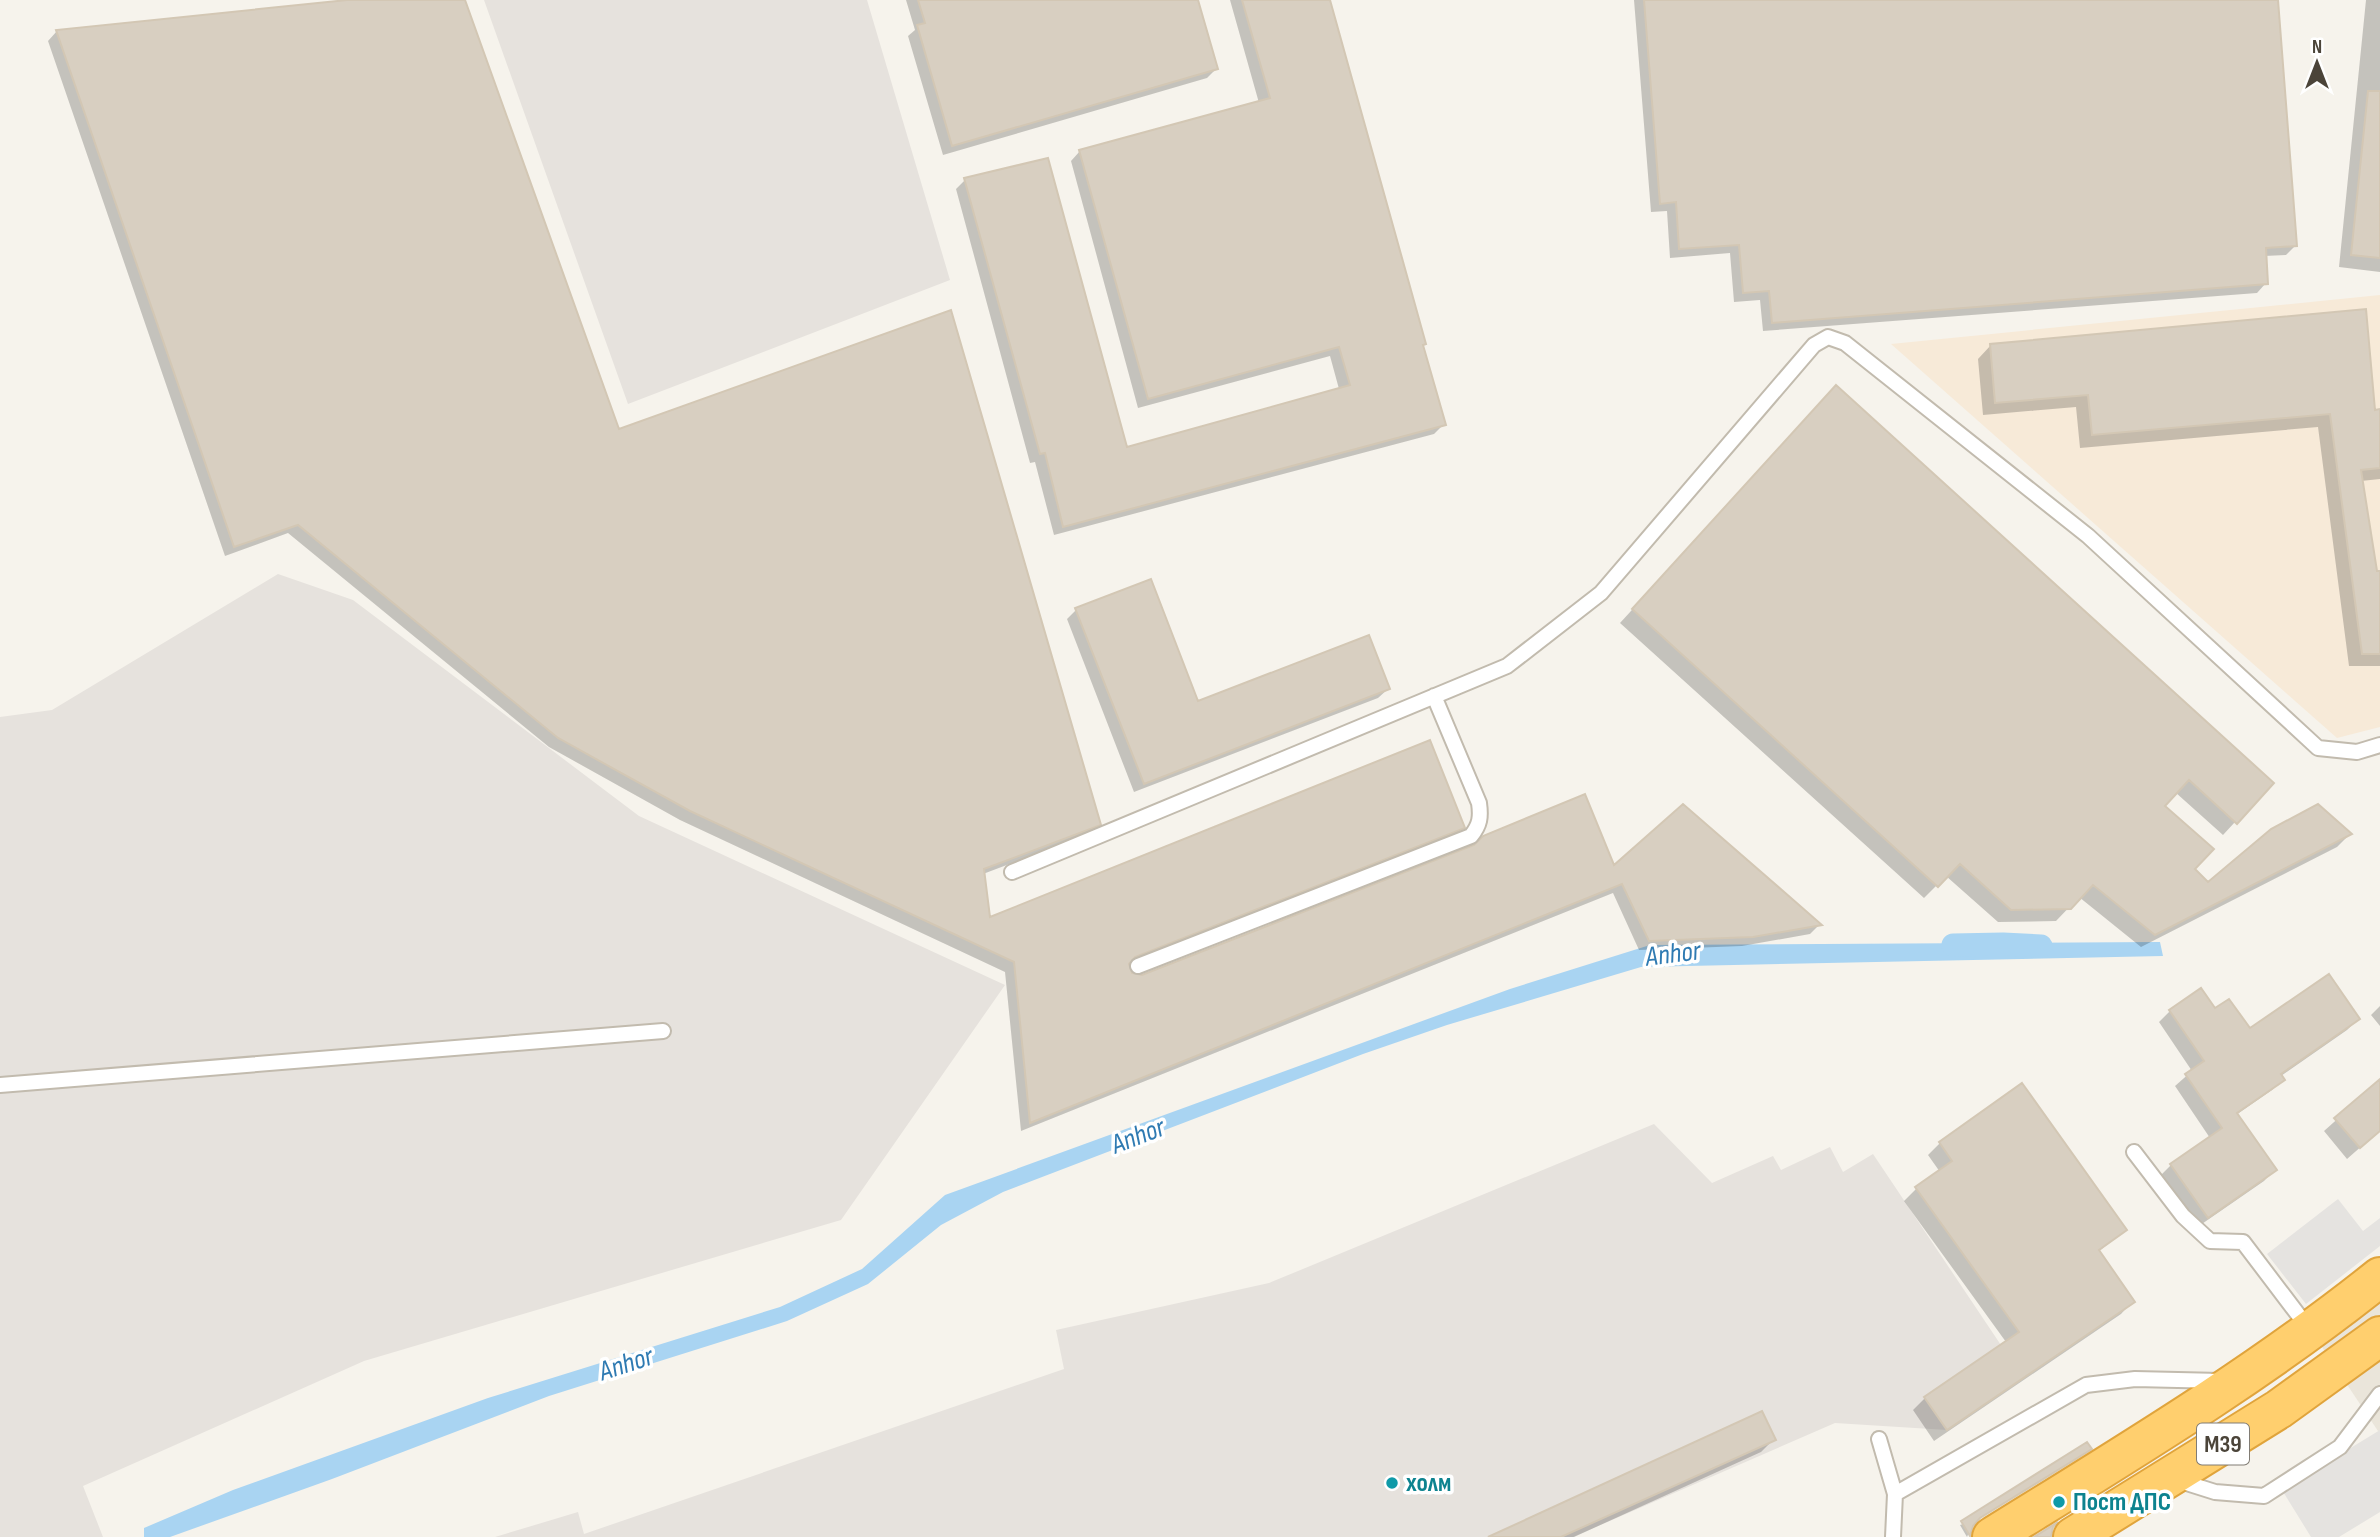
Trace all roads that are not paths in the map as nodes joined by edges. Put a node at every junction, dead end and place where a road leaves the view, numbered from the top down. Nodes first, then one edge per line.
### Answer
1 (1434, 696) junction
2 (2380, 745) edge
3 (1012, 872) dead end
4 (1138, 966) dead end
5 (663, 1031) dead end
6 (0, 1085) edge
7 (2134, 1152) dead end
8 (2380, 1277) edge
9 (2309, 1330) junction
10 (2376, 1344) edge
11 (2233, 1382) junction
12 (2380, 1394) edge
13 (1879, 1439) dead end
14 (2169, 1478) junction
15 (1895, 1493) junction
16 (1894, 1537) edge
17 (1992, 1537) edge
18 (2073, 1537) edge

1 - 2 lane
1 - 3 lane
1 - 4 lane
5 - 6 lane
7 - 9 lane
8 - 9 highway, M39
9 - 11 highway, M39
10 - 14 highway, M39
11 - 15 lane
11 - 17 highway, M39
12 - 14 lane
13 - 15 lane
14 - 18 highway, M39
15 - 16 lane

